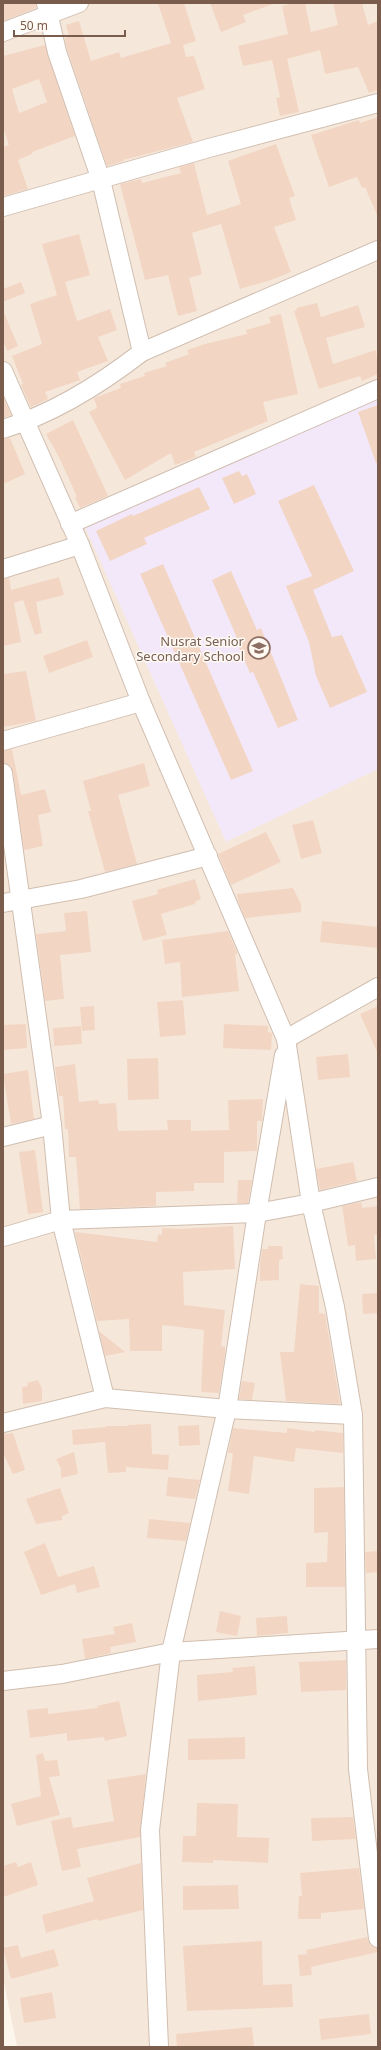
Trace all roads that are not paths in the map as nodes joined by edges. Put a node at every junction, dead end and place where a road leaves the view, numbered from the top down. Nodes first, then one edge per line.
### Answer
1 (78, 3) edge
2 (47, 8) edge
3 (3, 32) edge
4 (378, 103) edge
5 (100, 180) junction
6 (3, 207) edge
7 (378, 250) edge
8 (142, 352) junction
9 (3, 371) edge
10 (378, 389) edge
11 (25, 422) junction
12 (3, 429) edge
13 (70, 524) junction
14 (80, 545) junction
15 (3, 569) edge
16 (141, 702) junction
17 (3, 741) edge
18 (3, 773) edge
19 (208, 856) junction
20 (20, 900) junction
21 (3, 903) edge
22 (378, 987) edge
23 (286, 1039) junction
24 (52, 1125) junction
25 (3, 1137) edge
26 (378, 1187) edge
27 (311, 1203) junction
28 (257, 1213) junction
29 (61, 1220) junction
30 (3, 1237) edge
31 (105, 1398) junction
32 (227, 1409) junction
33 (354, 1414) junction
34 (3, 1423) edge
35 (378, 1638) edge
36 (358, 1640) junction
37 (171, 1652) junction
38 (3, 1681) edge
39 (378, 1938) edge
40 (159, 2047) edge

1 - 2 street
2 - 3 street
2 - 5 street
4 - 5 street
5 - 6 street
5 - 8 street
7 - 8 street
8 - 11 street
9 - 11 street
10 - 13 street
11 - 12 street
11 - 13 street
13 - 14 street
14 - 15 street
14 - 16 street
16 - 17 street
16 - 19 street
18 - 20 street
19 - 20 street
19 - 23 street
20 - 21 street
20 - 24 street
22 - 23 street
23 - 27 street
23 - 28 street
24 - 25 street
24 - 29 street
26 - 27 street
27 - 28 street
27 - 33 street
28 - 29 street
28 - 32 street
29 - 30 street
29 - 31 street
31 - 32 street
31 - 34 street
32 - 33 street
32 - 37 street
33 - 36 street
35 - 36 street
36 - 37 street
36 - 39 street
37 - 38 street
37 - 40 street

